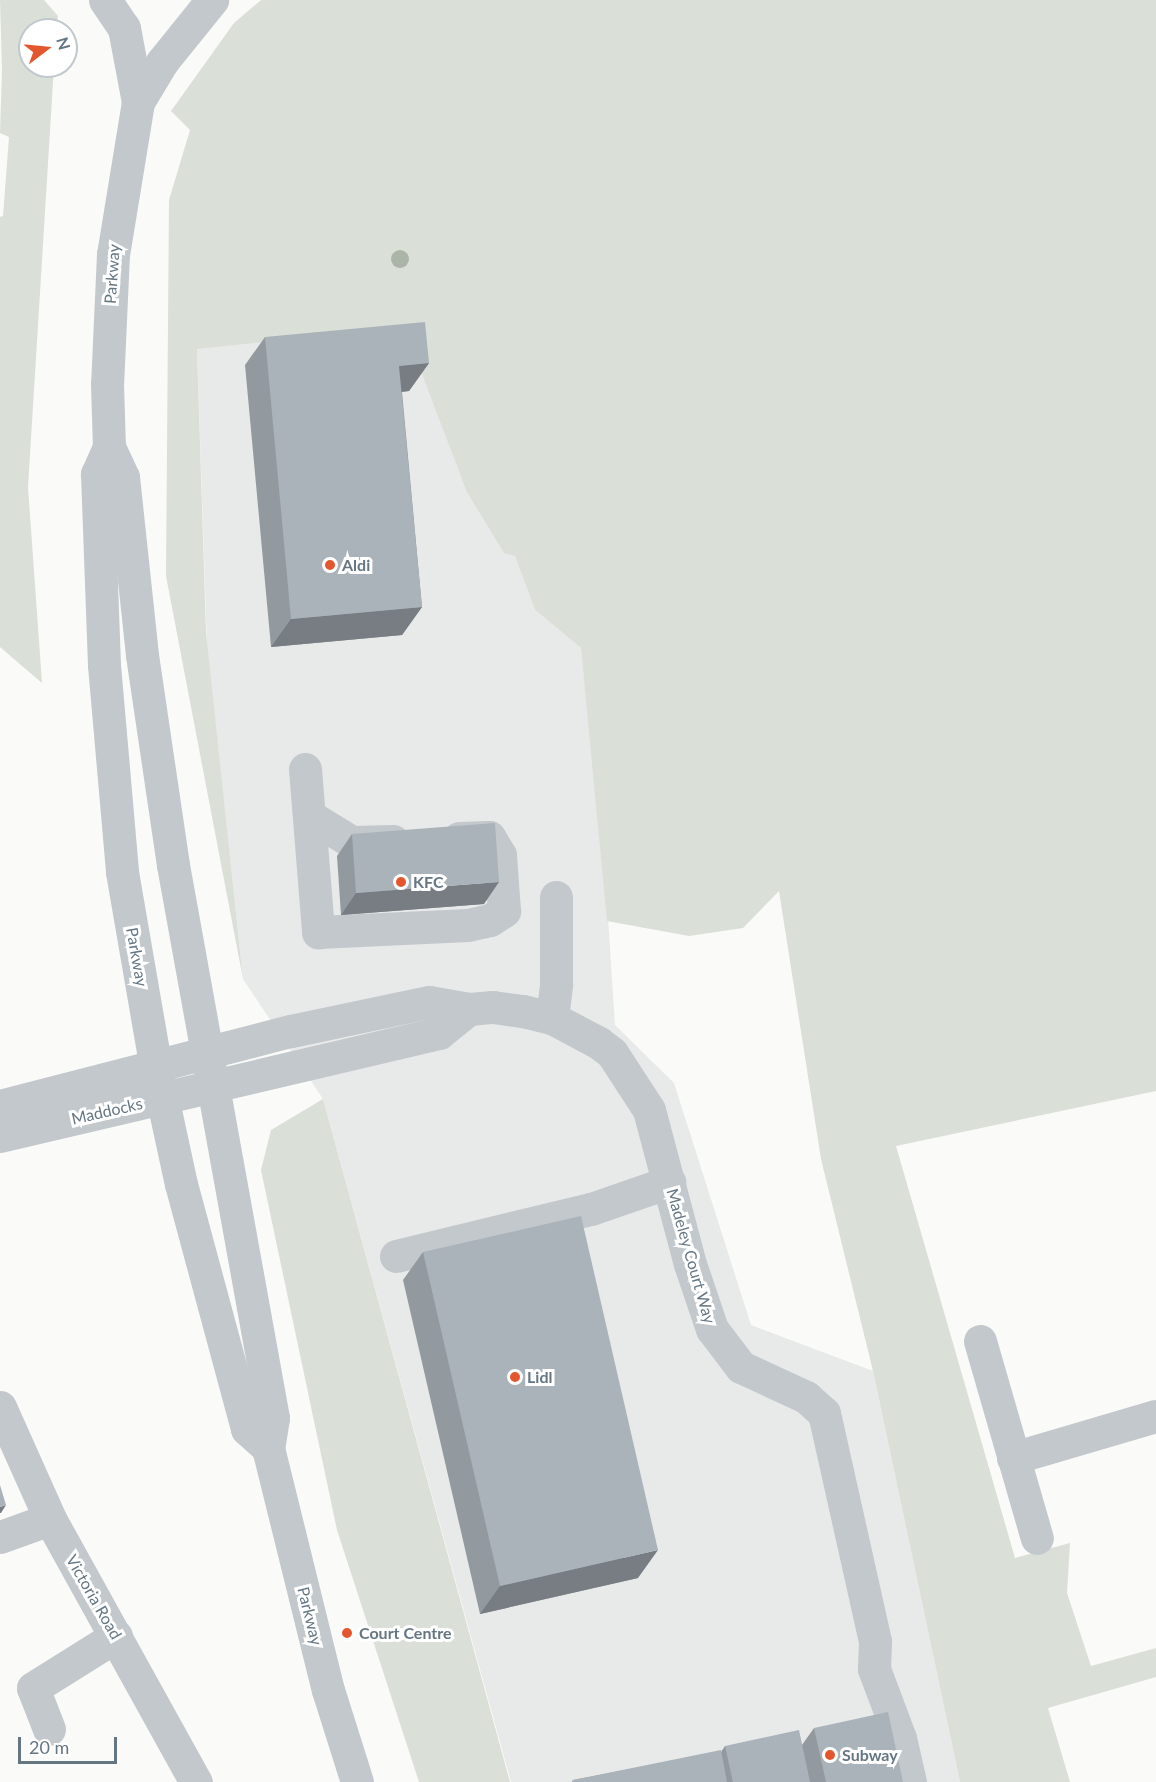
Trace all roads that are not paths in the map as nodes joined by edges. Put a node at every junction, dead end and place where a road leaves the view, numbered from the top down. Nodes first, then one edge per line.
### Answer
1 (105, 0) edge
2 (212, 0) edge
3 (138, 102) junction
4 (109, 447) junction
5 (306, 769) dead end
6 (311, 817) junction
7 (556, 897) dead end
8 (469, 1009) junction
9 (552, 1018) junction
10 (208, 1051) junction
11 (155, 1064) junction
12 (215, 1086) junction
13 (163, 1098) junction
14 (0, 1106) edge
15 (0, 1136) edge
16 (669, 1182) junction
17 (396, 1256) dead end
18 (980, 1341) dead end
19 (0, 1407) edge
20 (1156, 1416) edge
21 (268, 1448) junction
22 (1013, 1458) junction
23 (50, 1519) junction
24 (0, 1537) edge
25 (1037, 1538) dead end
26 (116, 1636) junction
27 (49, 1729) dead end
28 (196, 1782) edge
29 (357, 1782) edge
30 (910, 1782) edge

1 - 3 street, Parkway
2 - 3 street, Parkway
3 - 4 street, Parkway
4 - 10 street, Parkway
4 - 11 street, Parkway
5 - 6 street
6 - 6 street
7 - 9 street
8 - 9 street, Madeley Court Way
8 - 10 street, Madeley Court Way
8 - 12 street, Maddocks
9 - 16 street, Madeley Court Way
10 - 11 street, Maddocks
10 - 12 street, Parkway
11 - 13 street, Parkway
11 - 14 street, Maddocks
12 - 13 street, Maddocks
12 - 21 street, Parkway
13 - 15 street, Maddocks
13 - 21 street, Parkway
16 - 17 street
16 - 30 street, Madeley Court Way
18 - 22 street
19 - 23 street, Victoria Road
20 - 22 street
21 - 29 street, Parkway
22 - 25 street
23 - 24 street
23 - 26 street, Victoria Road
26 - 27 street
26 - 28 street, Victoria Road

